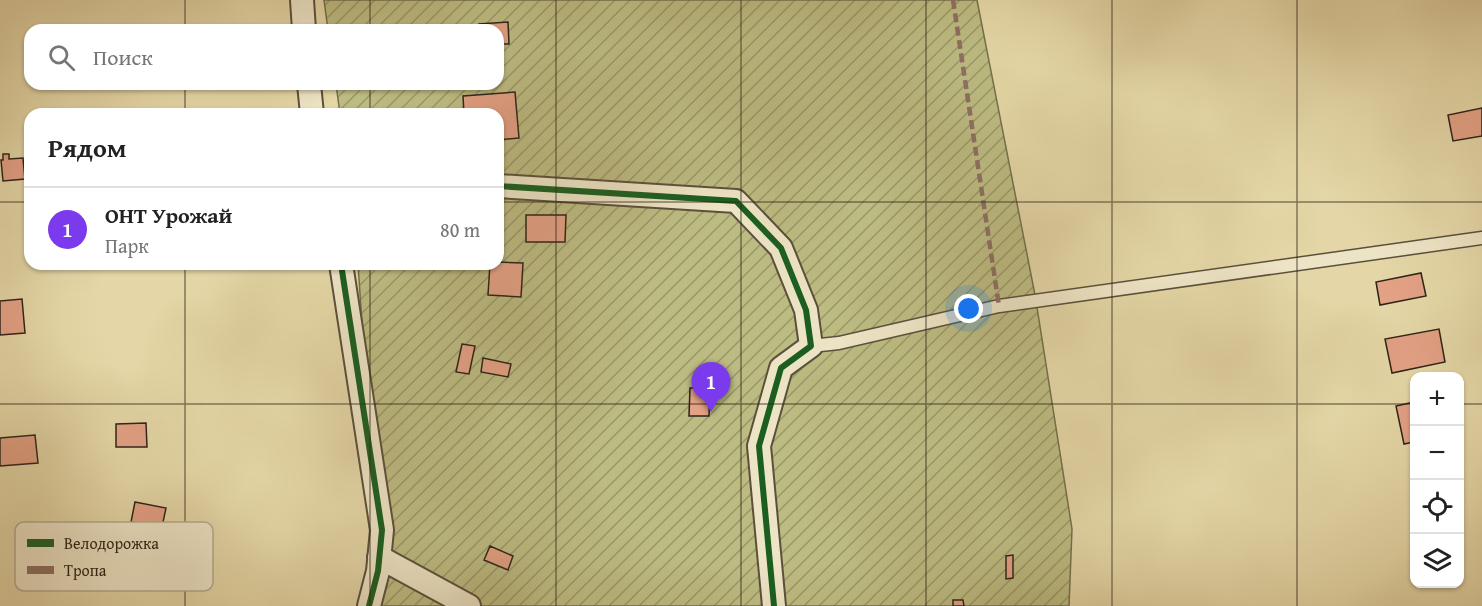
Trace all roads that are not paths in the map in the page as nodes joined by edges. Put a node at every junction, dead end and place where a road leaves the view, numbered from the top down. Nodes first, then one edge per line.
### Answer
1 (302, 0) edge
2 (304, 24) edge
3 (310, 90) edge
4 (311, 108) edge
5 (504, 186) edge
6 (1482, 238) edge
7 (342, 270) edge
8 (811, 346) junction
9 (380, 557) junction
10 (369, 606) edge
11 (469, 606) edge
12 (774, 606) edge

1 - 2 street
3 - 4 street
5 - 8 street
6 - 8 lane
7 - 9 street
8 - 12 street
9 - 10 street
9 - 11 street

